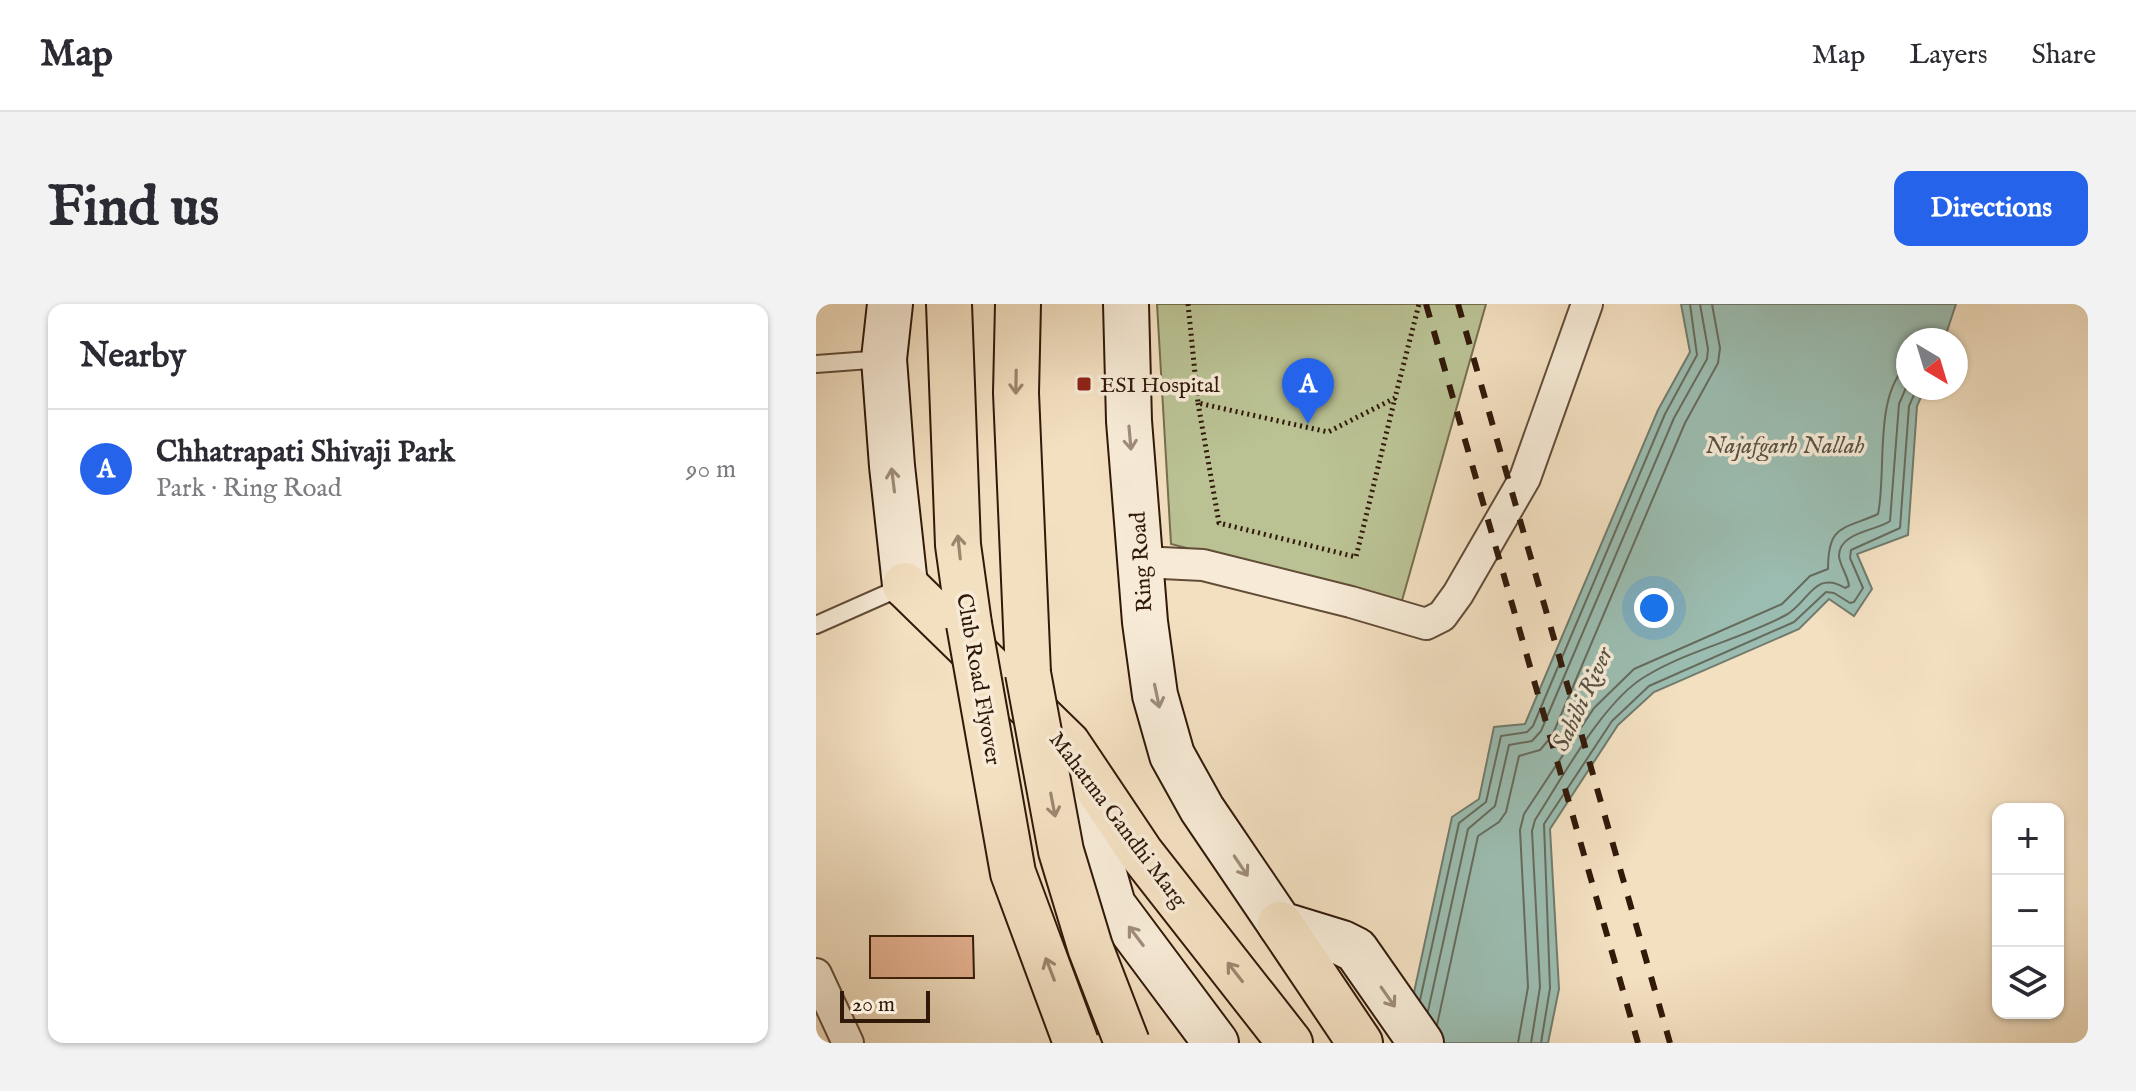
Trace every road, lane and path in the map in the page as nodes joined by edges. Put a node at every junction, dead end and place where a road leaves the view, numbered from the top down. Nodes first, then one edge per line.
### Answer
1 (949, 304) edge
2 (1018, 304) edge
3 (1126, 304) edge
4 (1188, 304) edge
5 (1419, 304) edge
6 (1587, 304) edge
7 (890, 306) edge
8 (884, 359) junction
9 (816, 364) edge
10 (1395, 398) junction
11 (1198, 403) junction
12 (1141, 562) junction
13 (905, 585) junction
14 (816, 625) edge
15 (1068, 744) junction
16 (1280, 924) junction
17 (816, 974) edge
18 (1286, 1038) edge
19 (848, 1043) edge
20 (1076, 1043) edge
21 (1127, 1043) edge
22 (1216, 1043) edge
23 (1360, 1043) edge
24 (1421, 1043) edge

20 -> 1 main road, Club Road Flyover, bridge
2 -> 21 main road, bridge
3 -> 12 main road, Ring Road
4 - 11 path
5 - 10 path
6 - 12 street
7 - 8 main road
8 - 9 lane
13 -> 8 main road
10 - 11 path
10 - 11 path
12 -> 16 main road, Ring Road
13 - 14 lane
13 - 15 main road, Mahatma Gandhi Marg
18 -> 15 main road, Mahatma Gandhi Marg
22 -> 15 main road
16 - 23 main road
16 -> 24 main road
17 - 19 street

